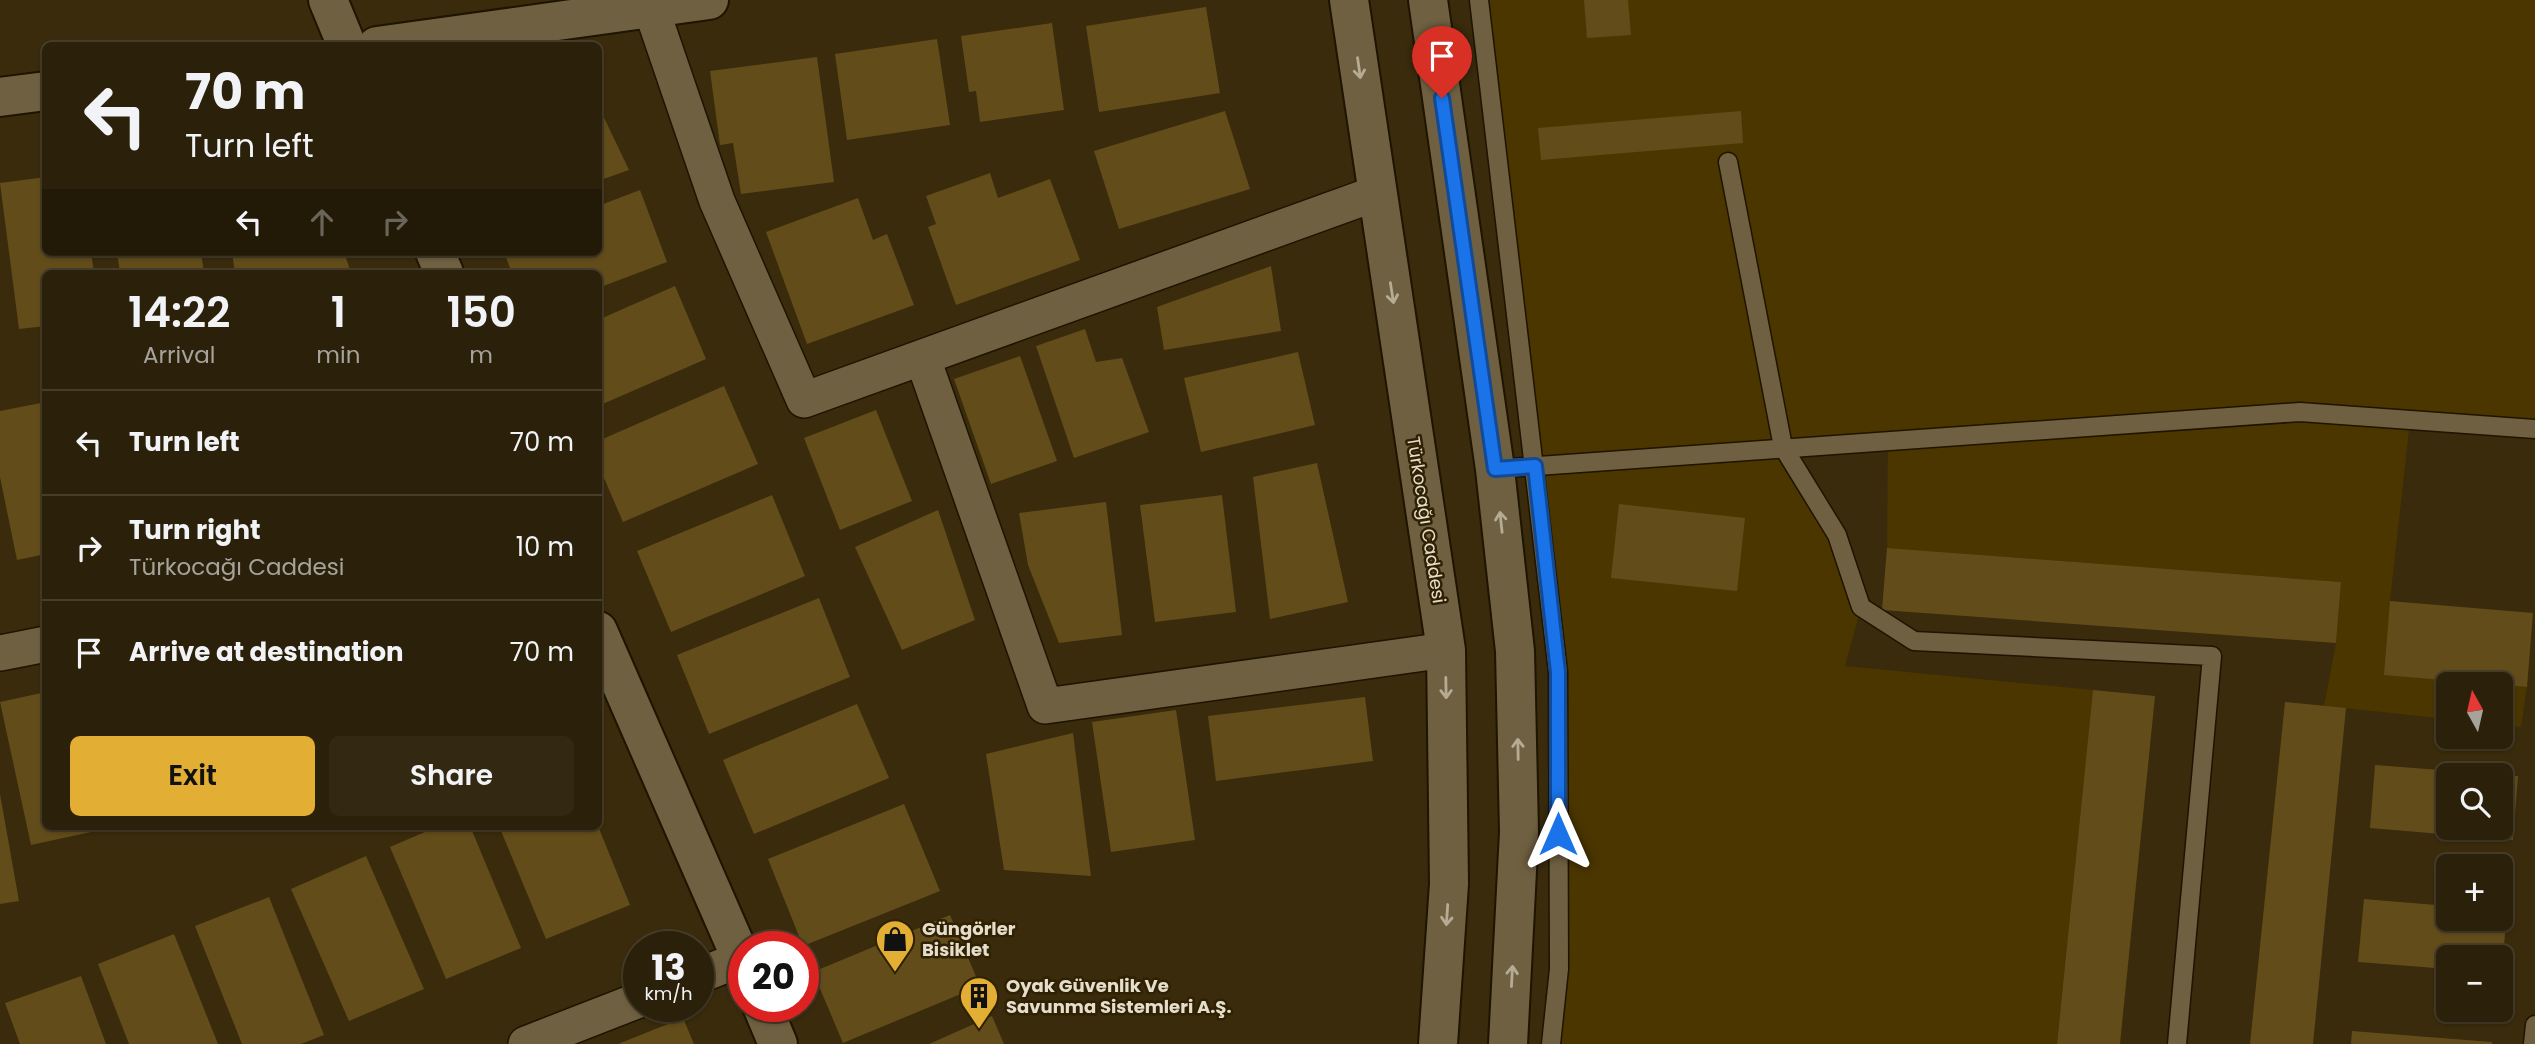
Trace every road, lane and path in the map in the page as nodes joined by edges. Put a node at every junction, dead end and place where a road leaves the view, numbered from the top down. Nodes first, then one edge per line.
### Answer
1 (328, 0) edge
2 (709, 0) edge
3 (1349, 0) edge
4 (1428, 0) edge
5 (1479, 0) edge
6 (651, 8) junction
7 (344, 42) edge
8 (406, 42) edge
9 (42, 92) edge
10 (0, 97) edge
11 (1728, 162) dead end
12 (1377, 193) junction
13 (923, 359) junction
14 (2535, 429) edge
15 (1783, 447) junction
16 (1535, 466) junction
17 (1495, 469) junction
18 (602, 640) edge
19 (42, 645) edge
20 (1446, 650) junction
21 (0, 653) edge
22 (729, 931) edge
23 (623, 1006) edge
24 (769, 1022) edge
25 (2535, 1026) edge
26 (526, 1044) edge
27 (778, 1044) edge
28 (1438, 1044) edge
29 (1508, 1044) edge
30 (1551, 1044) edge
31 (2177, 1044) edge
32 (2533, 1044) edge

1 - 7 main road
2 - 6 main road
3 -> 12 main road, Türkocağı Caddesi
4 - 17 main road
5 - 16 lane
6 - 8 main road
6 - 13 street
9 - 10 main road
11 - 15 lane
12 - 13 street
12 -> 20 main road, Türkocağı Caddesi
13 - 20 street
14 - 15 lane
15 - 16 lane
15 - 31 lane
16 - 17 lane
16 - 30 lane
29 -> 17 main road
18 - 22 main road
19 - 21 street
20 -> 28 main road, Türkocağı Caddesi
23 - 26 street
24 - 27 main road
25 - 32 lane

